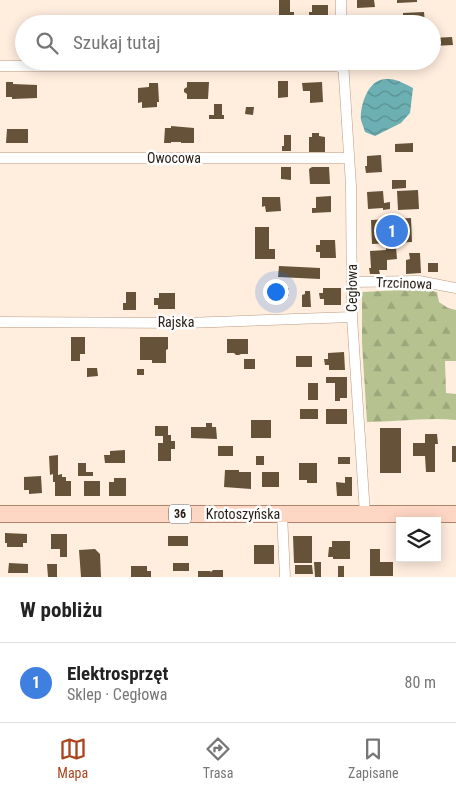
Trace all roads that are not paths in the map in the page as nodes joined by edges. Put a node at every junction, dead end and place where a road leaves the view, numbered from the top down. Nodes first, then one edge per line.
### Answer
1 (340, 0) edge
2 (341, 15) edge
3 (0, 66) edge
4 (15, 66) edge
5 (343, 70) edge
6 (0, 158) edge
7 (349, 158) junction
8 (352, 282) junction
9 (456, 288) edge
10 (352, 318) junction
11 (0, 322) edge
12 (0, 514) edge
13 (282, 514) junction
14 (365, 514) junction
15 (456, 514) edge
16 (285, 577) edge

1 - 2 street
3 - 4 street
5 - 7 street, Cegłowa
6 - 7 street, Owocowa
7 - 8 street, Cegłowa
8 - 9 street, Trzcinowa
8 - 10 street, Cegłowa
10 - 11 street, Rajska
10 - 14 street, Cegłowa
12 - 13 main road, Krotoszyńska / 36
13 - 14 main road, Krotoszyńska / 36
13 - 16 street
14 - 15 main road, Krotoszyńska / 36

